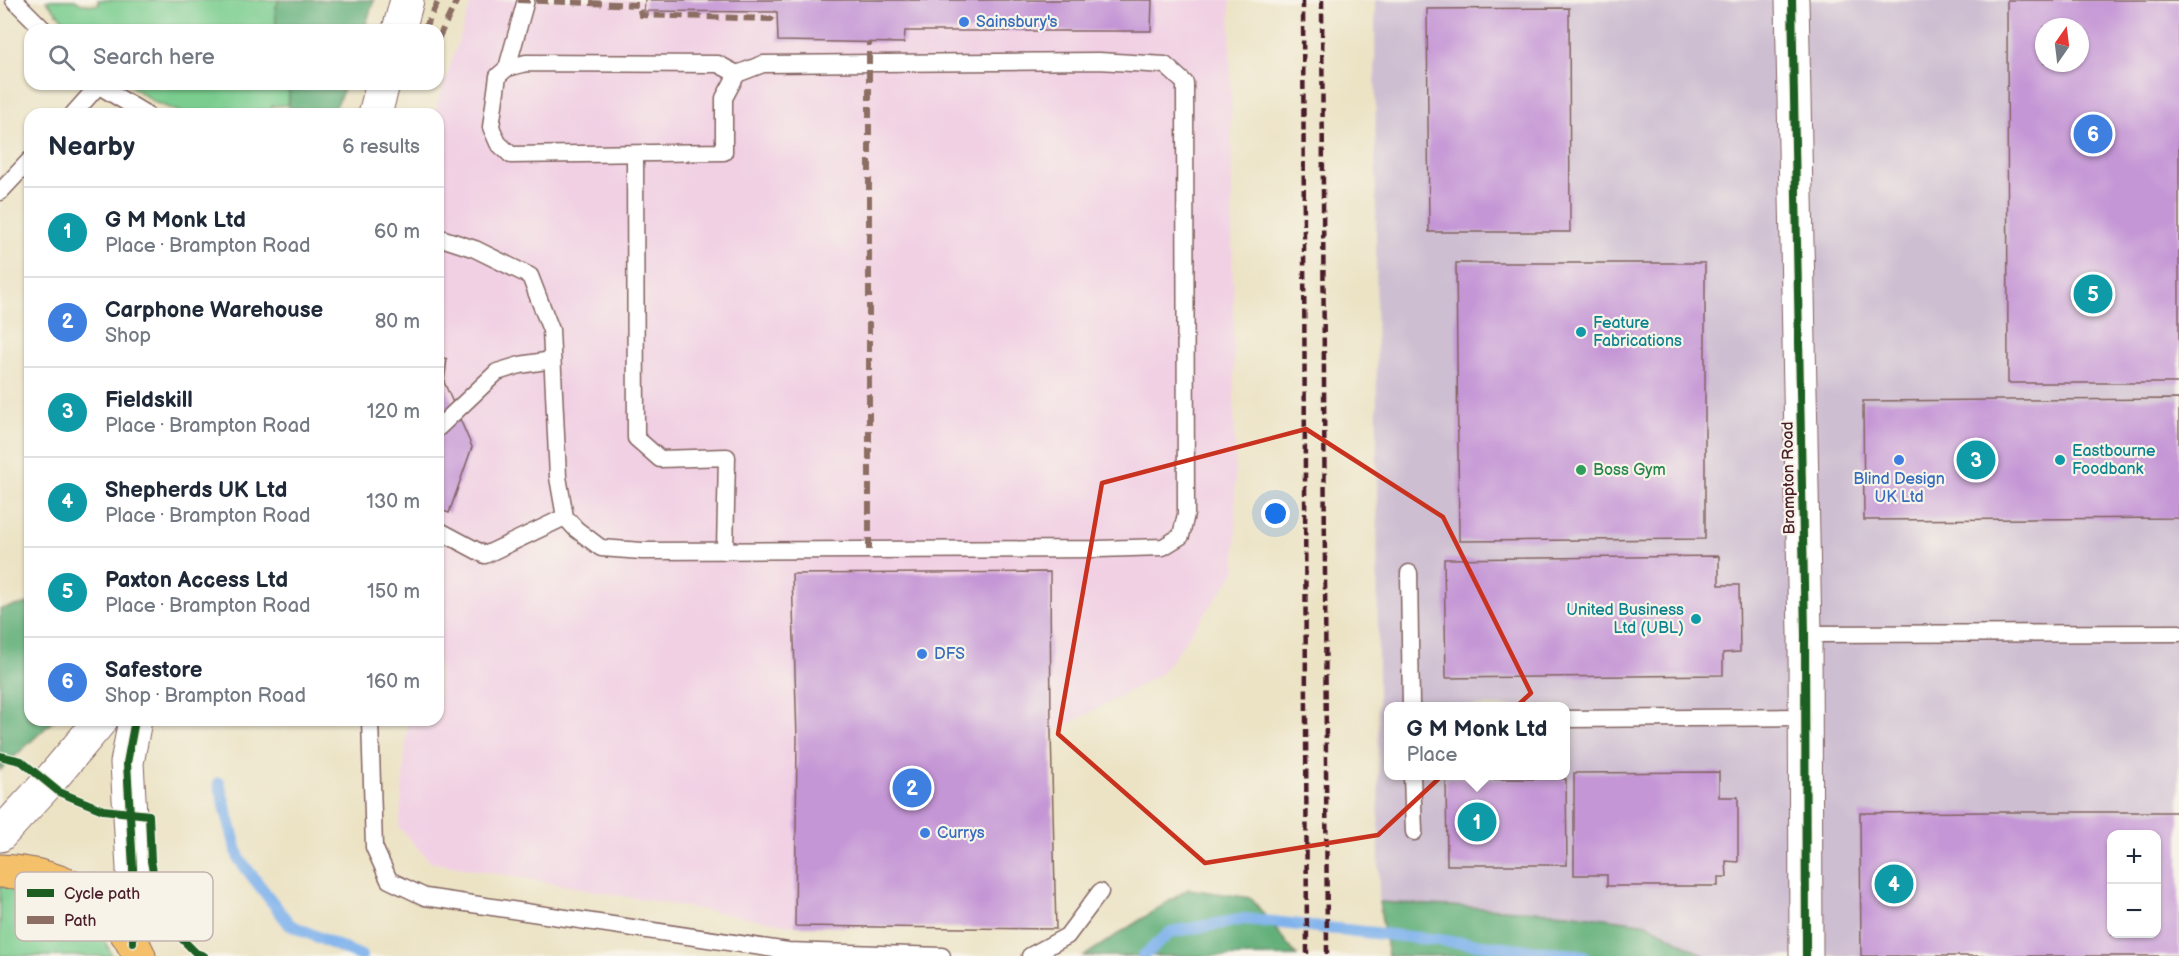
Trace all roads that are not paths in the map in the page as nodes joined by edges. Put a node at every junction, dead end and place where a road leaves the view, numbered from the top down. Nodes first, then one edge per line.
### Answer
1 (14, 0) edge
2 (407, 0) edge
3 (526, 0) edge
4 (1792, 0) edge
5 (38, 24) edge
6 (401, 24) edge
7 (507, 68) junction
8 (736, 74) junction
9 (93, 90) edge
10 (105, 90) edge
11 (381, 90) edge
12 (78, 108) edge
13 (136, 108) edge
14 (377, 108) edge
15 (635, 155) junction
16 (24, 166) edge
17 (0, 192) edge
18 (444, 239) edge
19 (552, 360) junction
20 (444, 422) edge
21 (565, 517) junction
22 (444, 533) edge
23 (725, 551) junction
24 (1409, 573) dead end
25 (2179, 633) edge
26 (1805, 634) junction
27 (1411, 702) edge
28 (1805, 717) junction
29 (1570, 719) edge
30 (96, 726) edge
31 (134, 726) edge
32 (370, 726) edge
33 (1412, 780) edge
34 (1414, 832) dead end
35 (0, 835) edge
36 (0, 871) edge
37 (26, 872) edge
38 (133, 872) edge
39 (1100, 892) dead end
40 (942, 956) edge
41 (1030, 956) edge
42 (1806, 956) edge

1 - 5 lane
2 - 6 street
3 - 7 lane
4 - 26 street, Brampton Road
7 - 8 lane
7 - 15 lane
8 - 15 lane
8 - 23 lane
9 - 12 lane
10 - 13 lane
11 - 14 street
15 - 23 lane
16 - 17 lane
18 - 19 lane
19 - 20 lane
19 - 21 lane
21 - 22 lane
21 - 23 lane
24 - 27 lane
25 - 26 lane
26 - 28 street, Brampton Road
28 - 29 lane
28 - 42 street, Brampton Road
30 - 35 street
31 - 38 street
32 - 40 lane
33 - 34 lane
36 - 37 main road
39 - 41 lane

